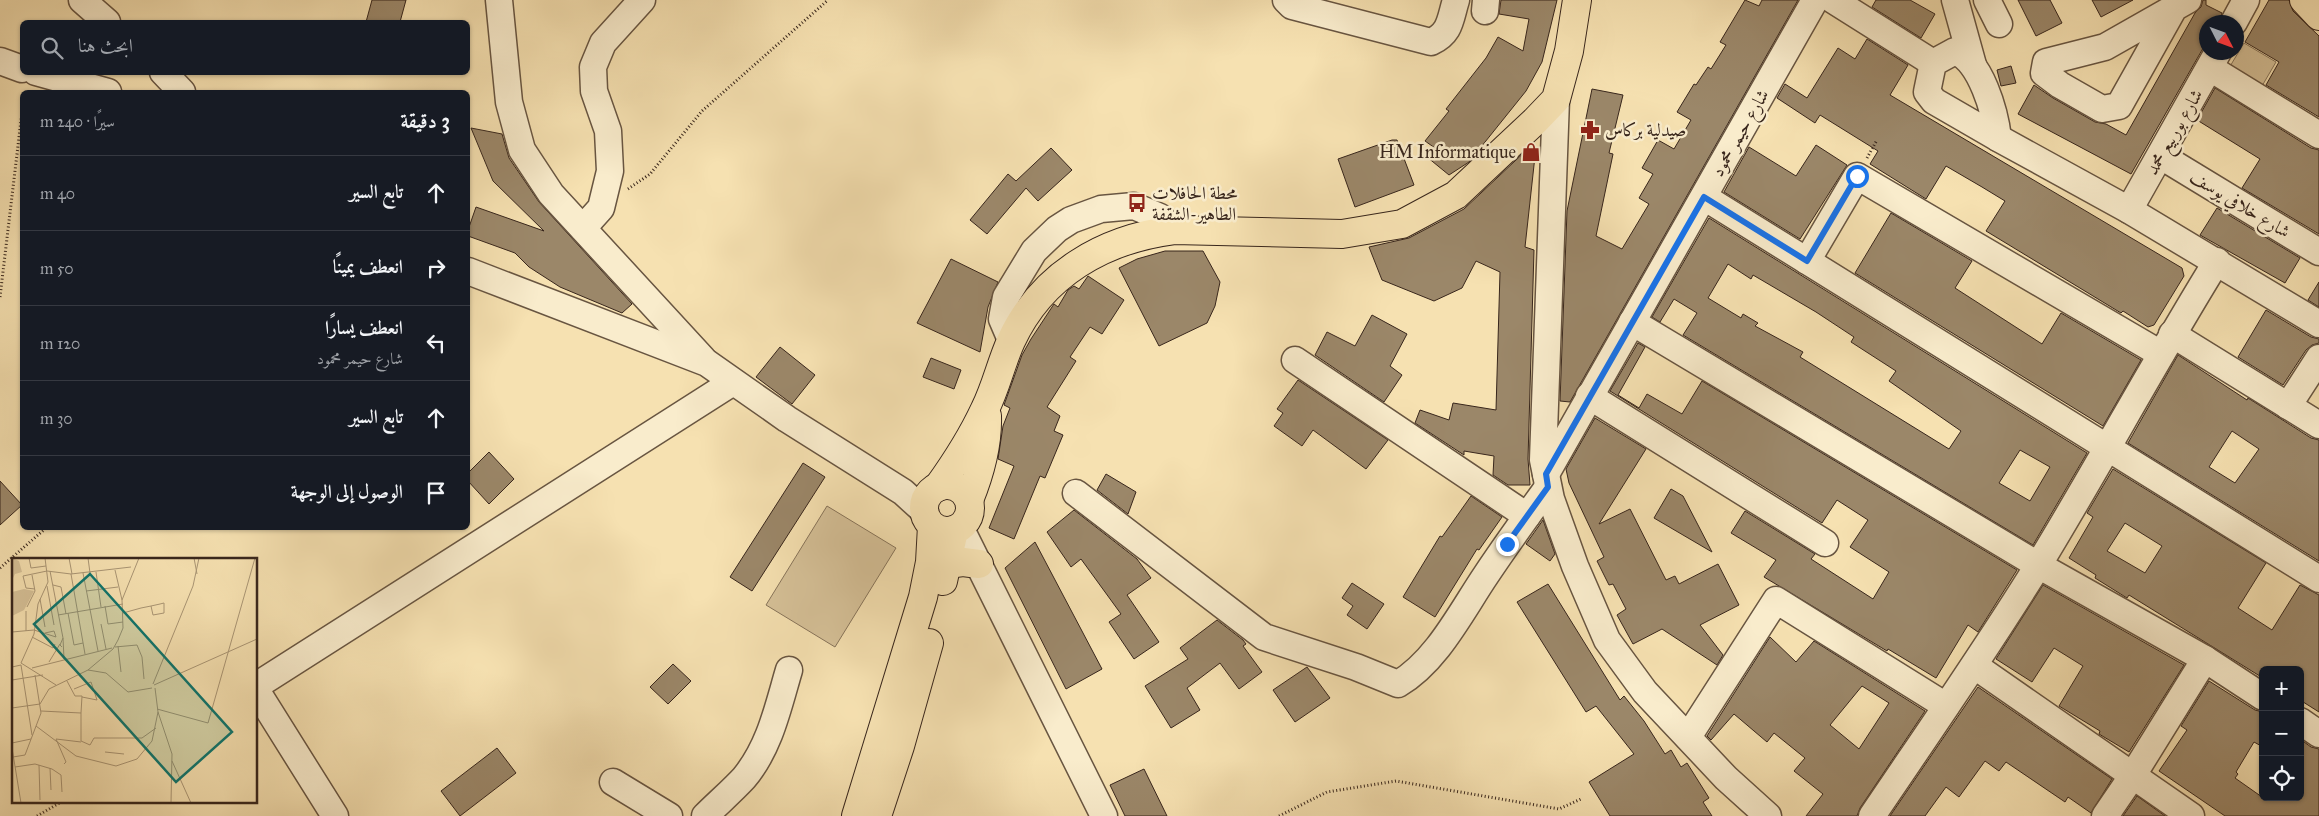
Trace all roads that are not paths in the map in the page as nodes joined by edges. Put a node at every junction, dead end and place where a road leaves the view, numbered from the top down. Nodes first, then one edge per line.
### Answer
1 (82, 0) edge
2 (499, 0) edge
3 (642, 0) edge
4 (1286, 0) edge
5 (1456, 0) edge
6 (1577, 0) edge
7 (1816, 0) edge
8 (1833, 0) edge
9 (1954, 0) edge
10 (1987, 0) edge
11 (2304, 0) edge
12 (2181, 4) edge
13 (2319, 16) edge
14 (105, 20) edge
15 (1999, 24) dead end
16 (2214, 60) edge
17 (0, 61) edge
18 (1933, 63) junction
19 (1973, 65) junction
20 (20, 67) edge
21 (47, 75) edge
22 (166, 75) edge
23 (101, 90) edge
24 (180, 90) edge
25 (1556, 99) junction
26 (2319, 135) edge
27 (1998, 138) junction
28 (2161, 156) junction
29 (1704, 197) junction
30 (2128, 210) junction
31 (583, 228) junction
32 (1174, 230) junction
33 (2319, 252) edge
34 (1807, 261) junction
35 (2217, 261) junction
36 (470, 272) edge
37 (1632, 322) junction
38 (2319, 324) edge
39 (1011, 340) junction
40 (2166, 344) junction
41 (2319, 358) edge
42 (1295, 360) dead end
43 (707, 363) junction
44 (733, 382) junction
45 (1590, 396) junction
46 (2288, 406) junction
47 (986, 407) junction
48 (2319, 425) edge
49 (2109, 448) junction
50 (1547, 480) junction
51 (1076, 493) dead end
52 (940, 512) junction
53 (1527, 516) junction
54 (1825, 543) dead end
55 (947, 564) junction
56 (979, 564) junction
57 (2038, 565) junction
58 (2319, 579) edge
59 (2205, 659) junction
60 (1975, 666) junction
61 (789, 670) dead end
62 (258, 685) edge
63 (258, 693) edge
64 (2259, 694) edge
65 (1946, 706) junction
66 (2304, 724) edge
67 (2319, 734) edge
68 (1688, 737) junction
69 (2133, 775) junction
70 (613, 782) dead end
71 (1760, 813) edge
72 (335, 816) edge
73 (669, 816) edge
74 (705, 816) edge
75 (856, 816) edge
76 (876, 816) edge
77 (1104, 816) edge
78 (1872, 816) edge
79 (2105, 816) edge
80 (2191, 816) edge

1 - 14 street
2 - 31 street
3 - 31 street
4 - 5 street
6 - 25 main road
7 - 29 street, شارع حيمر محمود
8 - 18 street
9 - 19 street
10 - 15 street
11 - 13 main road
12 - 12 street
16 - 26 street
16 - 28 street, شارع بوربيع محمد
17 - 20 street
18 - 19 street
18 - 27 street
19 - 27 street
21 - 23 street
22 - 24 street
25 - 32 main road
25 - 50 street
27 - 30 street
28 - 30 street, شارع بوربيع محمد
28 - 33 street, شارع خلافي يوسف
29 - 34 street
29 - 37 street, شارع حيمر محمود
30 - 35 street
31 - 43 street
32 - 39 main road
32 - 39 street
34 - 40 street
34 - 49 street
35 - 38 street
35 - 40 street
36 - 43 street
37 - 45 street, شارع حيمر محمود
37 - 57 street
39 - 47 main road
40 - 46 street
40 - 49 street
41 - 46 street
42 - 53 street
43 - 44 street
44 - 52 street
44 - 62 street
45 - 50 street, شارع حيمر محمود
45 - 54 street
46 - 48 street
47 - 52 main road
47 - 52 main road
49 - 57 street
49 - 58 street
50 - 53 street, شارع حيمر محمود
50 - 68 street
51 - 53 street, شارع حيمر محمود
52 - 55 main road
52 - 56 street
52 - 75 main road
55 - 56 main road
55 - 76 main road
56 - 77 street
57 - 59 street
57 - 60 street
59 - 64 street
59 - 69 street
60 - 65 street
60 - 69 street
61 - 74 street
63 - 72 street
65 - 68 street
65 - 78 street
66 - 67 street
68 - 71 street
69 - 79 street
69 - 80 street
70 - 73 street

